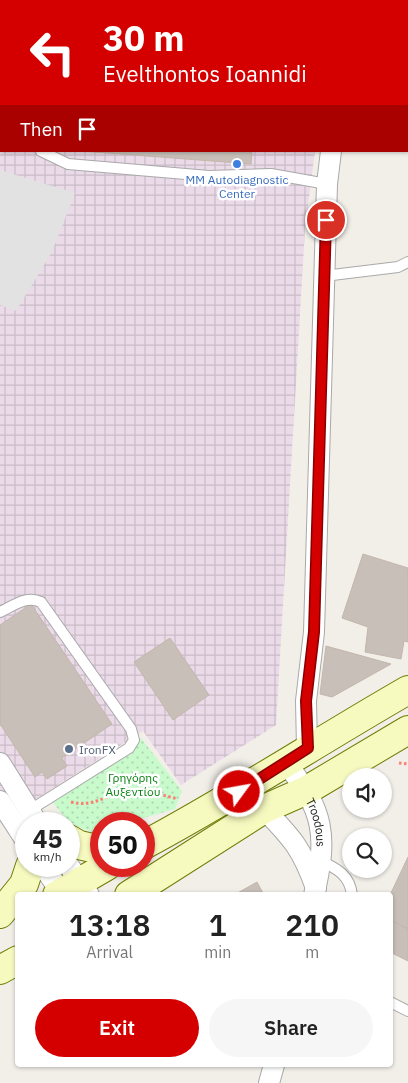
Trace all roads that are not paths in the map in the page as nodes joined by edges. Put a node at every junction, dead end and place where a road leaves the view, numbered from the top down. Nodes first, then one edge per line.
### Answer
1 (43, 152) edge
2 (331, 152) edge
3 (327, 184) junction
4 (408, 262) edge
5 (324, 276) junction
6 (0, 612) edge
7 (408, 690) edge
8 (408, 730) edge
9 (297, 756) junction
10 (0, 763) edge
11 (307, 790) junction
12 (0, 801) edge
13 (264, 810) junction
14 (31, 812) edge
15 (41, 812) edge
16 (15, 825) edge
17 (155, 839) edge
18 (321, 861) junction
19 (90, 876) edge
20 (26, 877) edge
21 (56, 877) edge
22 (70, 888) edge
23 (315, 891) edge
24 (18, 892) edge
25 (135, 892) edge
26 (351, 892) edge
27 (15, 895) edge
28 (0, 914) edge
29 (15, 922) edge
30 (0, 930) edge
31 (15, 962) edge
32 (0, 970) edge
33 (393, 1004) edge
34 (408, 1011) edge
35 (273, 1067) edge
36 (269, 1083) edge

1 - 3 lane
2 - 3 street
3 - 5 street
4 - 5 lane
5 - 9 street
6 - 15 lane
7 - 9 main road
8 - 11 main road
9 - 11 street, Troodous
9 - 17 main road
10 - 14 street
11 - 13 main road
11 - 18 street, Troodous
12 - 16 street
13 - 23 street, Troodous
13 - 25 main road
18 - 23 street, Troodous
18 - 26 lane
19 - 22 main road
20 - 24 main road
21 - 22 street
27 - 28 main road
29 - 30 main road
31 - 32 main road
33 - 34 lane
35 - 36 street

